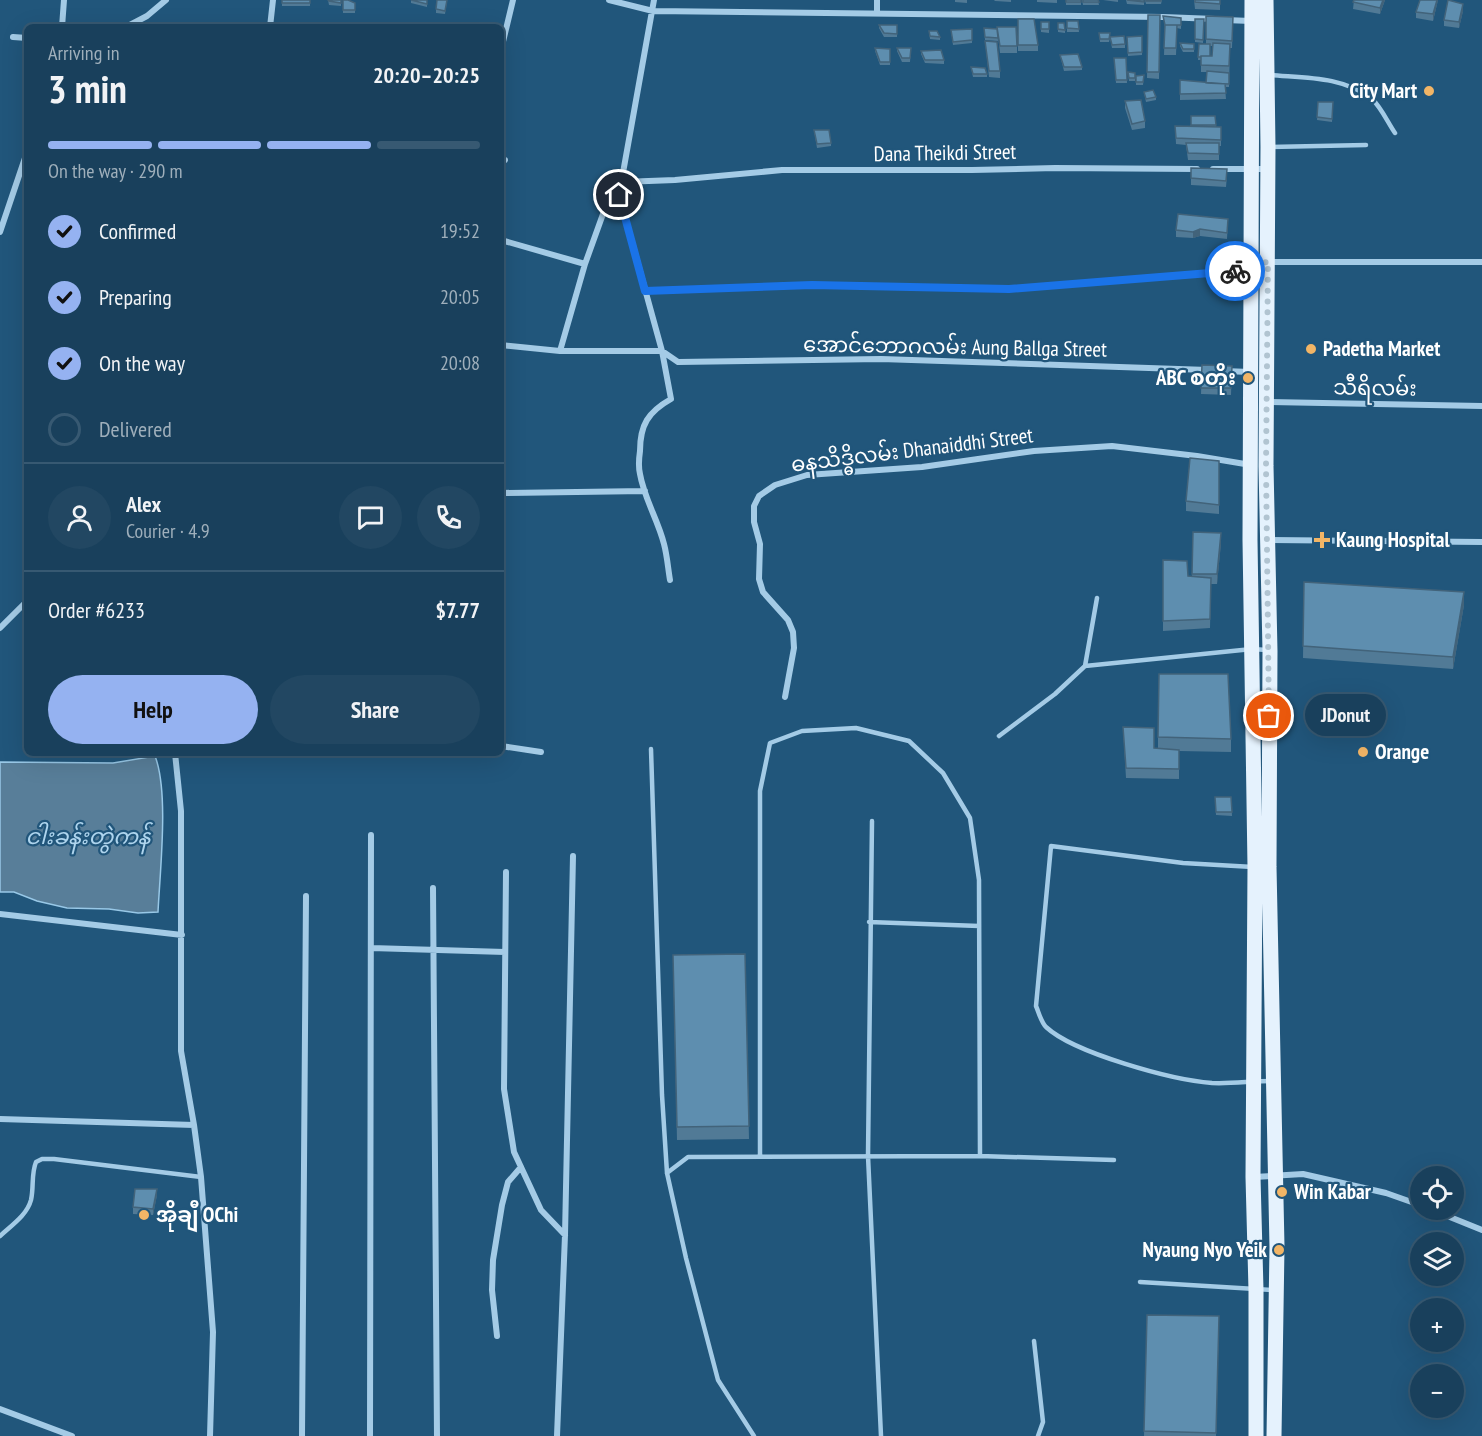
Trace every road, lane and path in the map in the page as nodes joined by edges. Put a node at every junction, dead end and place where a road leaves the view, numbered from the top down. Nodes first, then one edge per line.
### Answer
1 (64, 0) edge
2 (166, 0) edge
3 (273, 0) edge
4 (513, 0) edge
5 (609, 0) edge
6 (654, 0) edge
7 (877, 0) edge
8 (1252, 0) edge
9 (1266, 0) edge
10 (653, 11) junction
11 (877, 13) junction
12 (1259, 21) junction
13 (62, 24) edge
14 (132, 24) edge
15 (270, 24) edge
16 (13, 37) dead end
17 (24, 38) edge
18 (504, 38) edge
19 (1259, 75) junction
20 (1395, 134) dead end
21 (1366, 145) dead end
22 (1251, 147) junction
23 (1268, 147) junction
24 (24, 161) edge
25 (1251, 169) junction
26 (1268, 169) junction
27 (622, 182) junction
28 (619, 195) junction
29 (0, 232) edge
30 (504, 241) edge
31 (1268, 261) junction
32 (1482, 262) edge
33 (585, 264) junction
34 (1250, 270) junction
35 (645, 291) junction
36 (504, 345) edge
37 (560, 351) junction
38 (662, 351) junction
39 (1251, 372) junction
40 (1268, 402) junction
41 (1482, 406) edge
42 (1251, 465) junction
43 (645, 491) junction
44 (504, 493) edge
45 (1268, 540) junction
46 (1482, 542) edge
47 (670, 580) dead end
48 (1097, 598) dead end
49 (24, 604) edge
50 (0, 628) edge
51 (1252, 649) junction
52 (1270, 651) junction
53 (1085, 666) junction
54 (785, 697) dead end
55 (999, 736) dead end
56 (504, 746) edge
57 (651, 749) dead end
58 (541, 752) dead end
59 (176, 756) edge
60 (872, 821) dead end
61 (371, 835) dead end
62 (573, 856) dead end
63 (1255, 867) junction
64 (506, 872) dead end
65 (433, 888) dead end
66 (306, 896) dead end
67 (0, 914) edge
68 (869, 922) junction
69 (979, 926) junction
70 (182, 935) junction
71 (371, 948) junction
72 (432, 950) junction
73 (505, 952) junction
74 (1254, 1081) junction
75 (1274, 1082) junction
76 (0, 1119) edge
77 (194, 1125) junction
78 (760, 1156) junction
79 (868, 1156) junction
80 (980, 1156) junction
81 (1114, 1160) dead end
82 (521, 1167) junction
83 (667, 1173) junction
84 (1276, 1175) junction
85 (201, 1177) junction
86 (1253, 1177) junction
87 (1410, 1201) edge
88 (1457, 1220) edge
89 (1482, 1230) edge
90 (565, 1235) junction
91 (0, 1236) edge
92 (1140, 1282) dead end
93 (1256, 1290) junction
94 (1276, 1291) junction
95 (497, 1336) dead end
96 (1034, 1341) dead end
97 (0, 1409) edge
98 (72, 1436) edge
99 (210, 1436) edge
100 (302, 1436) edge
101 (370, 1436) edge
102 (437, 1436) edge
103 (557, 1436) edge
104 (754, 1436) edge
105 (881, 1436) edge
106 (1038, 1436) edge
107 (1256, 1436) edge
108 (1274, 1436) edge

1 - 13 street
2 - 14 street
3 - 15 street
4 - 18 street
5 - 10 street
6 - 10 street
7 - 11 street
8 - 12 main road
9 - 12 main road
10 - 11 street
10 - 27 street
11 - 12 street
12 - 19 main road
16 - 17 street
19 - 20 lane
19 - 22 main road
19 - 23 main road
21 - 23 lane
22 - 23 lane
22 - 25 main road
23 - 26 main road
24 - 29 street
25 - 26 street, Dana Theikdi Street
25 - 27 street, Dana Theikdi Street
25 - 34 main road
26 - 31 main road
27 - 28 street
28 - 33 street
28 - 35 street
30 - 33 street
31 - 32 street
31 - 34 street
31 - 40 main road
33 - 37 street
34 - 35 street
34 - 39 main road
35 - 38 street
36 - 37 street
37 - 38 street
38 - 39 street, အောင်ဘောဂလမ်း Aung Ballga Street
38 - 43 street
39 - 42 main road
40 - 41 street, သီရိလမ်း
40 - 45 main road
42 - 51 main road
42 - 54 street, ဓနသိဒ္ဓိလမ်း Dhanaiddhi Street
43 - 44 street
43 - 47 street
45 - 46 street
45 - 52 main road
48 - 53 lane
49 - 50 street
51 - 52 lane
51 - 53 lane
51 - 63 main road
52 - 75 main road
53 - 55 lane
56 - 58 street
57 - 83 lane
59 - 70 street
60 - 68 lane
61 - 71 street
62 - 90 street
63 - 74 main road
63 - 74 lane
64 - 73 street
65 - 72 street
66 - 100 street
67 - 70 street
68 - 69 lane
68 - 79 lane
69 - 78 lane
69 - 80 lane
70 - 77 street
71 - 72 street
71 - 101 street
72 - 73 street
72 - 102 street
73 - 82 street
74 - 75 lane
74 - 86 main road
75 - 84 main road
76 - 77 street
77 - 85 street
78 - 79 lane
78 - 83 lane
79 - 80 lane
79 - 105 lane
80 - 81 lane
82 - 90 street
82 - 95 street
83 - 104 lane
84 - 86 street
84 - 87 street
84 - 94 main road
85 - 91 lane
85 - 99 street
86 - 93 main road
88 - 89 street
90 - 103 street
92 - 93 lane
93 - 94 lane
93 - 107 main road
94 - 108 main road
96 - 106 lane
97 - 98 street

